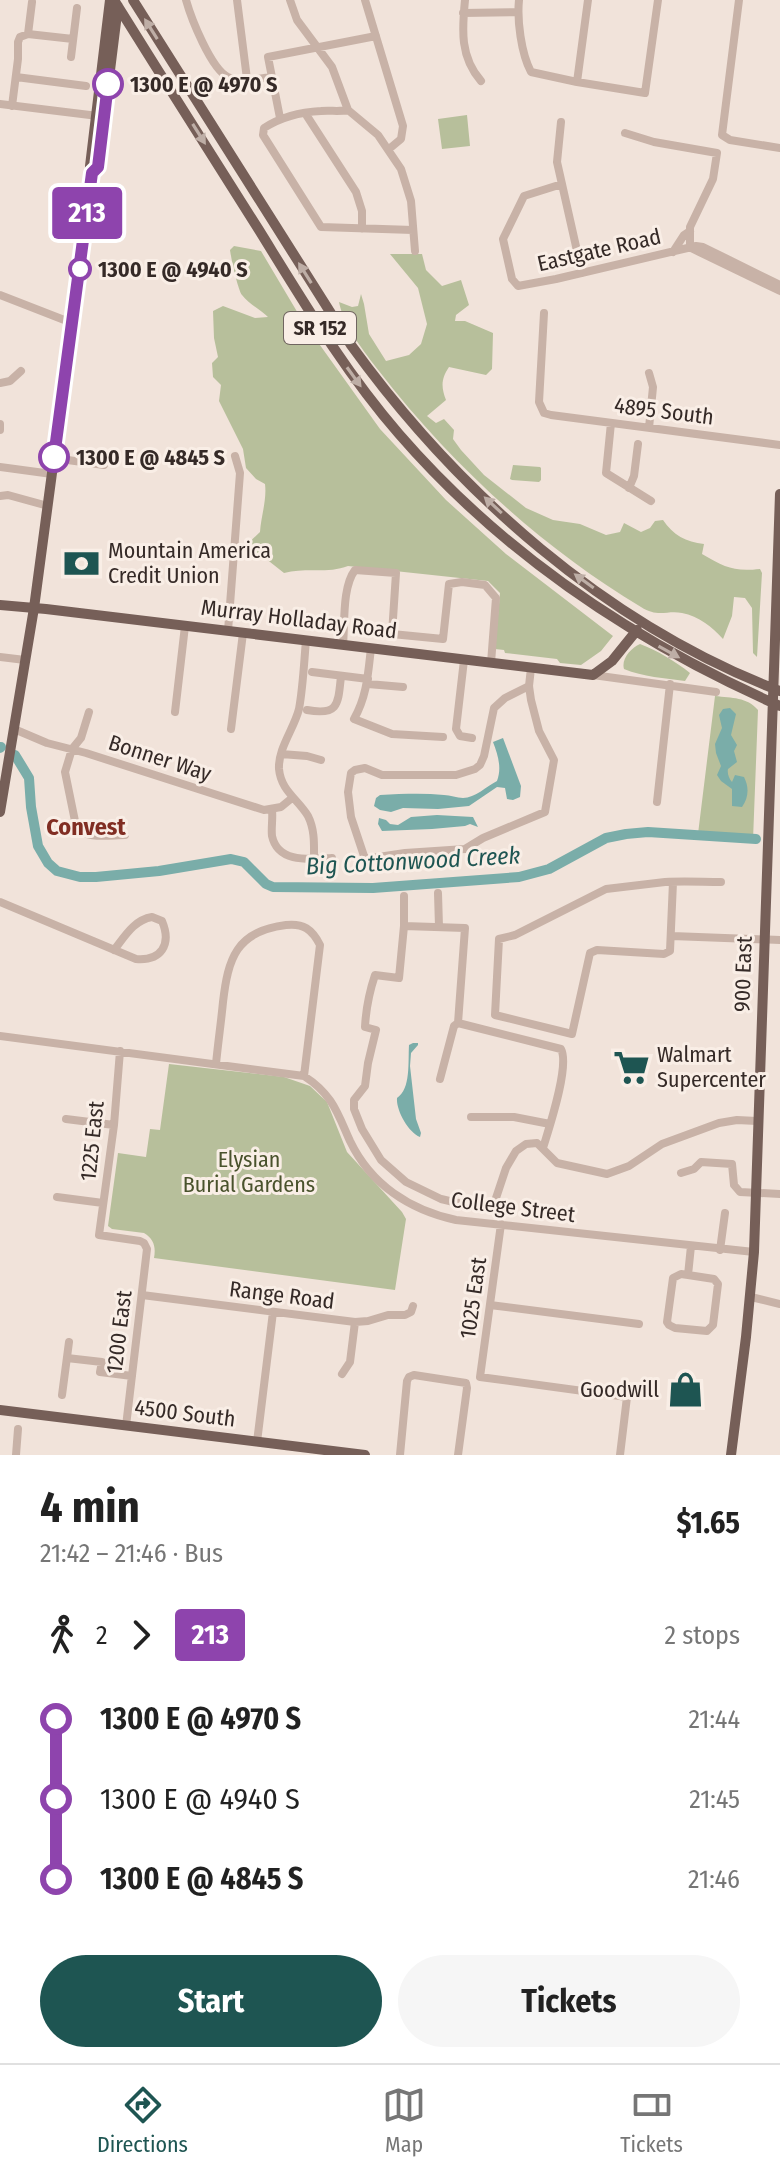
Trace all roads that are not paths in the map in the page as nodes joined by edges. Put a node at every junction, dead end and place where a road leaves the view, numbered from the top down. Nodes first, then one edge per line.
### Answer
1 (133, 0) edge
2 (186, 0) edge
3 (237, 0) edge
4 (291, 0) edge
5 (365, 0) edge
6 (465, 0) edge
7 (519, 0) edge
8 (588, 0) edge
9 (658, 0) edge
10 (739, 0) edge
11 (32, 2) dead end
12 (115, 2) edge
13 (77, 8) dead end
14 (518, 12) junction
15 (463, 13) junction
16 (28, 34) junction
17 (137, 36) junction
18 (376, 36) junction
19 (73, 39) junction
20 (113, 48) junction
21 (318, 48) junction
22 (71, 57) dead end
23 (16, 77) junction
24 (272, 77) junction
25 (247, 79) junction
26 (481, 81) dead end
27 (577, 82) junction
28 (86, 86) dead end
29 (0, 104) edge
30 (12, 106) junction
31 (348, 110) junction
32 (305, 113) junction
33 (100, 117) junction
34 (280, 118) junction
35 (561, 122) dead end
36 (625, 133) dead end
37 (780, 148) edge
38 (389, 149) junction
39 (562, 184) junction
40 (362, 229) junction
41 (413, 230) junction
42 (689, 231) junction
43 (703, 247) junction
44 (690, 248) junction
45 (415, 251) dead end
46 (673, 252) junction
47 (582, 273) junction
48 (780, 288) edge
49 (0, 295) edge
50 (544, 313) dead end
51 (72, 323) junction
52 (21, 371) dead end
53 (649, 373) dead end
54 (0, 383) edge
55 (611, 423) junction
56 (0, 424) edge
57 (649, 428) junction
58 (0, 430) edge
59 (638, 444) dead end
60 (780, 445) edge
61 (235, 456) dead end
62 (53, 458) junction
63 (104, 465) dead end
64 (0, 467) edge
65 (52, 474) junction
66 (629, 488) junction
67 (780, 494) edge
68 (0, 496) edge
69 (651, 501) dead end
70 (48, 506) junction
71 (0, 605) edge
72 (775, 606) junction
73 (34, 608) junction
74 (642, 621) junction
75 (780, 625) edge
76 (185, 626) junction
77 (228, 631) junction
78 (635, 632) junction
79 (243, 633) junction
80 (306, 640) junction
81 (343, 645) junction
82 (371, 648) junction
83 (0, 657) edge
84 (25, 660) junction
85 (464, 660) junction
86 (491, 663) junction
87 (531, 668) junction
88 (312, 672) dead end
89 (593, 675) junction
90 (341, 676) junction
91 (368, 681) junction
92 (670, 684) junction
93 (529, 686) junction
94 (403, 687) dead end
95 (776, 689) edge
96 (716, 692) dead end
97 (776, 704) edge
98 (307, 710) dead end
99 (89, 712) dead end
100 (175, 712) dead end
101 (14, 729) junction
102 (231, 729) dead end
103 (443, 737) dead end
104 (472, 738) dead end
105 (72, 749) junction
106 (281, 754) junction
107 (321, 760) dead end
108 (3, 779) edge
109 (292, 798) junction
110 (657, 802) dead end
111 (272, 810) junction
112 (0, 812) edge
113 (125, 835) dead end
114 (332, 858) dead end
115 (314, 859) junction
116 (673, 882) junction
117 (721, 882) dead end
118 (438, 893) dead end
119 (404, 896) dead end
120 (0, 902) edge
121 (404, 926) junction
122 (439, 927) junction
123 (672, 936) junction
124 (764, 939) junction
125 (780, 940) edge
126 (114, 950) junction
127 (458, 1023) junction
128 (0, 1036) edge
129 (120, 1051) junction
130 (216, 1064) junction
131 (304, 1076) junction
132 (440, 1079) dead end
133 (471, 1117) dead end
134 (66, 1119) dead end
135 (757, 1121) junction
136 (550, 1124) junction
137 (114, 1125) junction
138 (543, 1148) junction
139 (681, 1173) dead end
140 (755, 1192) junction
141 (780, 1194) edge
142 (57, 1197) dead end
143 (103, 1203) junction
144 (725, 1213) dead end
145 (501, 1224) junction
146 (144, 1243) joint
147 (691, 1246) junction
148 (720, 1250) junction
149 (754, 1252) junction
150 (688, 1275) junction
151 (142, 1295) junction
152 (751, 1297) junction
153 (780, 1304) edge
154 (490, 1305) junction
155 (413, 1306) dead end
156 (273, 1312) junction
157 (355, 1322) junction
158 (639, 1324) dead end
159 (69, 1342) dead end
160 (67, 1358) junction
161 (342, 1374) dead end
162 (132, 1376) junction
163 (62, 1395) dead end
164 (0, 1410) edge
165 (126, 1426) junction
166 (18, 1429) dead end
167 (257, 1442) junction
168 (329, 1453) edge
169 (16, 1455) edge
170 (365, 1455) edge
171 (400, 1455) edge
172 (458, 1455) edge
173 (620, 1455) edge
174 (731, 1455) edge

74 -> 1 main road, SR 152
2 - 25 street
3 - 25 street
4 - 21 street
5 - 18 street
6 - 15 street
7 - 14 street
8 - 27 street
9 - 27 street
10 - 37 street
11 - 16 street
12 - 17 main road, SR 152
12 - 20 main road
12 - 33 main road
13 - 19 street
14 - 15 street
14 - 27 street
15 - 26 street
16 - 19 street
16 - 23 street
17 - 20 main road
17 -> 78 main road, SR 152
18 - 21 street
18 - 38 street
19 - 22 street
20 - 33 main road
21 - 24 street
21 - 31 street
23 - 28 street
23 - 30 street
24 - 25 street
24 - 34 street
29 - 30 street
30 - 33 street
31 - 32 street
31 - 38 street
32 - 34 street
32 - 40 street
33 - 51 main road
34 - 40 street
35 - 39 street
36 - 42 street
38 - 41 street
39 - 47 street
39 - 47 street, Eastgate Road
40 - 41 street
41 - 45 street
42 - 43 street, Eastgate Road
42 - 44 street
42 - 46 street
43 - 44 street, Eastgate Road
43 - 48 street, Eastgate Road
44 - 46 street, Eastgate Road
44 - 48 street, Eastgate Road
46 - 47 street, Eastgate Road
49 - 51 street
50 - 55 street, 4895 South
51 - 62 main road
52 - 54 street
53 - 57 street
55 - 57 street, 4895 South
55 - 66 street
56 - 58 street
57 - 60 street, 4895 South
59 - 66 street
61 - 77 street
62 - 63 street
62 - 65 main road
64 - 65 street
65 - 70 main road
66 - 69 street
67 - 72 main road, 900 East
68 - 70 street
70 - 73 main road
71 - 73 main road, Murray Holladay Road
72 - 75 main road
72 - 95 main road, 900 East
73 - 76 main road, Murray Holladay Road
73 - 84 main road
74 - 78 main road
74 - 95 main road, SR 152
76 - 77 main road, Murray Holladay Road
76 - 100 street
77 - 79 main road, Murray Holladay Road
78 - 89 main road
78 -> 97 main road, SR 152
79 - 80 main road, Murray Holladay Road
79 - 102 street
80 - 81 main road, Murray Holladay Road
80 - 106 street
81 - 82 main road, Murray Holladay Road
81 - 86 street
82 - 85 main road, Murray Holladay Road
82 - 91 street
83 - 84 street
84 - 101 main road
85 - 86 main road, Murray Holladay Road
85 - 104 street
86 - 87 main road, Murray Holladay Road
87 - 89 main road, Murray Holladay Road
87 - 93 street
88 - 90 street
89 - 92 street, Murray Holladay Road
90 - 91 street
90 - 98 street
91 - 94 street
91 - 103 street
92 - 96 street, Murray Holladay Road
92 - 110 street
93 - 93 street
95 - 97 main road, 900 East
97 - 124 main road, 900 East
99 - 105 street
101 - 105 street, Bonner Way
101 - 108 main road
105 - 111 street, Bonner Way
105 - 113 street
106 - 107 street
106 - 109 street
108 - 112 main road
109 - 111 street
109 - 115 street
111 - 115 street
114 - 115 street
116 - 117 street
116 - 123 street
116 - 123 street
118 - 122 street
119 - 121 street
120 - 126 street
121 - 122 street
121 - 138 street
122 - 127 street
123 - 124 street
124 - 125 street
124 - 135 main road, 900 East
126 - 126 street
127 - 132 street
127 - 136 street
128 - 129 street
129 - 130 street
129 - 137 street, 1225 East
130 - 131 street
130 - 131 street
131 - 145 street, College Street
133 - 136 street
134 - 137 street
135 - 138 street
135 - 140 main road, 900 East
136 - 138 street
137 - 143 street, 1225 East
139 - 140 street
140 - 141 street
140 - 149 main road, 900 East
142 - 143 street
143 - 146 street, 1225 East
144 - 148 street
145 - 147 street, College Street
145 - 154 street, 1025 East
146 - 151 street, 1200 East
147 - 148 street, College Street
147 - 150 street
148 - 149 street, College Street
149 - 152 main road, 900 East
150 - 150 street
151 - 156 street, Range Road
151 - 162 street, 1200 East
152 - 153 street
152 - 174 main road, 900 East
154 - 158 street
154 - 173 street, 1025 East
155 - 157 street, Range Road
156 - 157 street, Range Road
156 - 167 street
157 - 161 street
159 - 160 street
160 - 162 street
160 - 163 street
162 - 165 street, 1200 East
164 - 165 main road, 4500 South
165 - 167 main road, 4500 South
166 - 169 street
167 - 168 main road, 4500 South
168 - 170 main road, 4500 South
171 - 172 street

